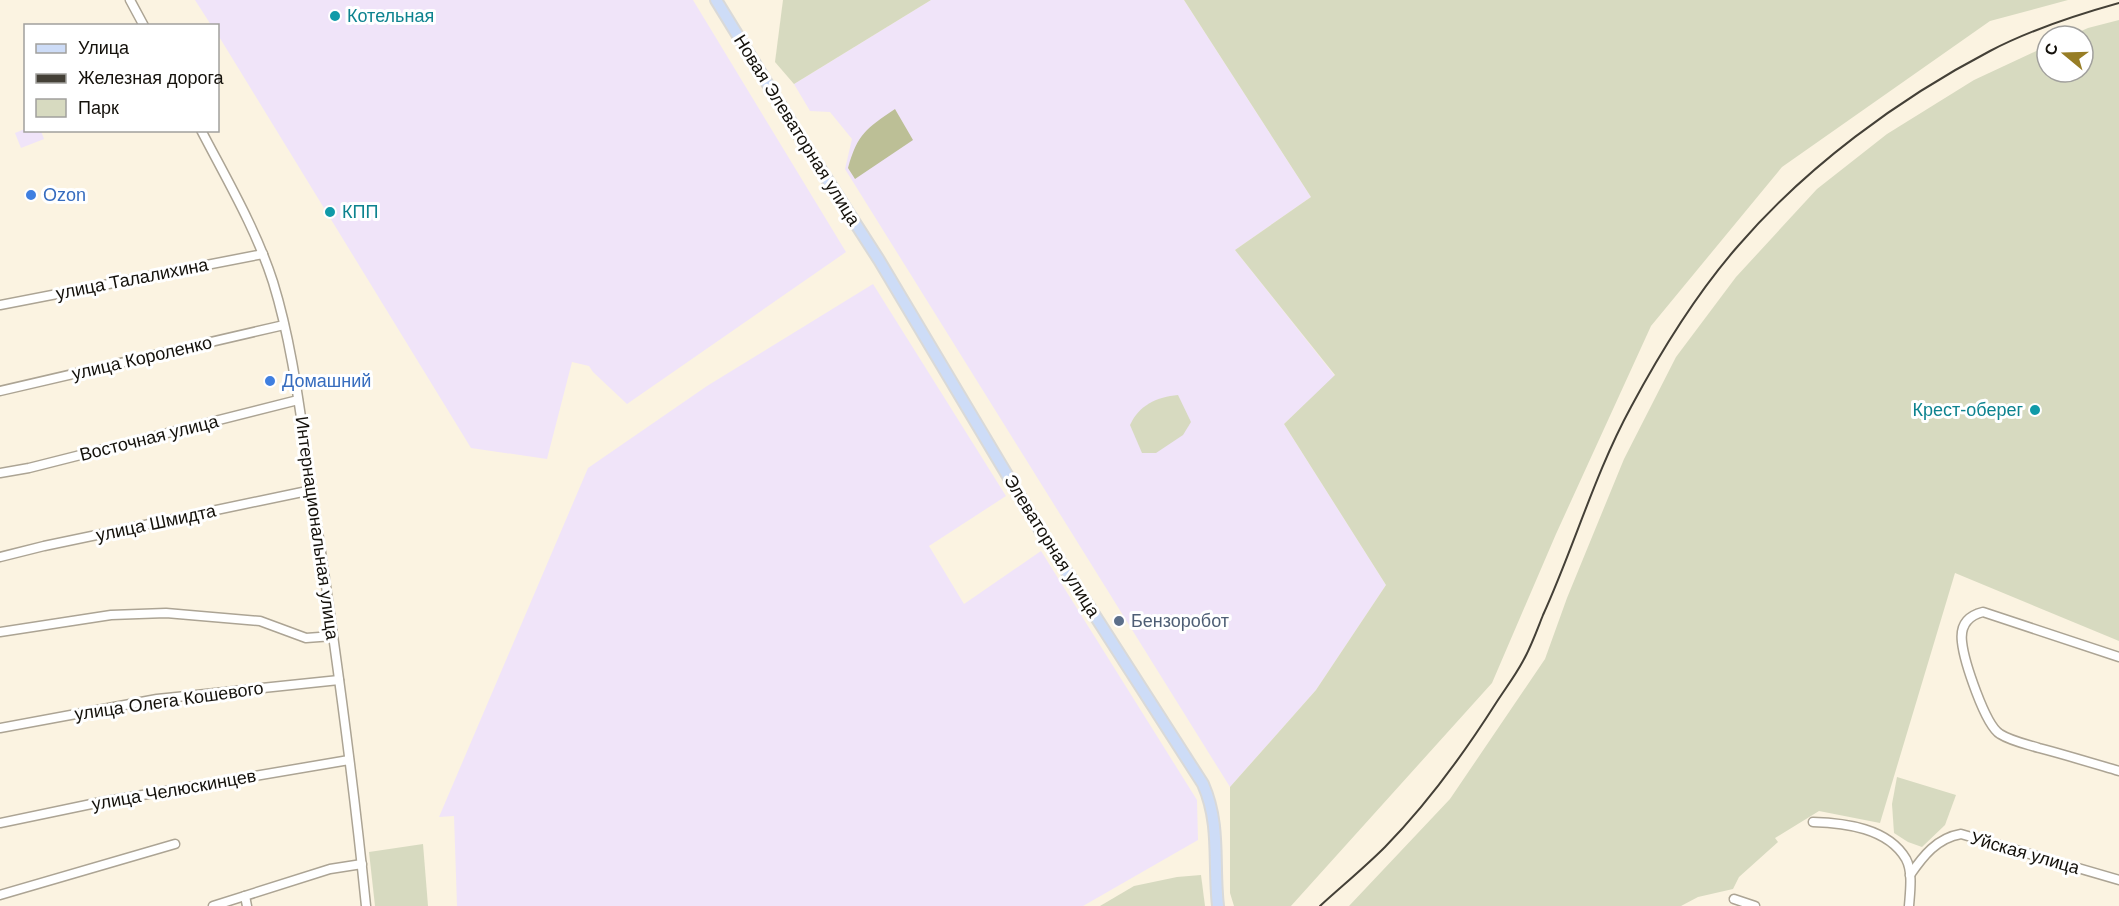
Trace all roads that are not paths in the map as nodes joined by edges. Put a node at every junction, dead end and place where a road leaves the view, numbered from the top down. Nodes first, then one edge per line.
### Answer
1 (130, 0) edge
2 (716, 0) edge
3 (143, 24) edge
4 (202, 132) edge
5 (263, 254) junction
6 (879, 260) joint
7 (0, 305) edge
8 (284, 325) junction
9 (0, 391) edge
10 (298, 400) junction
11 (0, 473) edge
12 (312, 490) junction
13 (0, 557) edge
14 (0, 632) edge
15 (333, 636) junction
16 (2119, 657) edge
17 (339, 680) junction
18 (0, 728) edge
19 (349, 760) junction
20 (2119, 771) edge
21 (1813, 822) dead end
22 (0, 823) edge
23 (175, 844) dead end
24 (362, 864) junction
25 (1910, 875) junction
26 (2119, 880) edge
27 (0, 896) edge
28 (245, 896) junction
29 (1734, 899) dead end
30 (213, 906) edge
31 (247, 906) edge
32 (366, 906) edge
33 (1218, 906) edge
34 (1755, 906) edge
35 (1909, 906) edge

1 - 3 street
2 - 6 main road, Новая Элеваторная улица
4 - 5 street, Интернациональная улица
5 - 7 street, улица Талалихина
5 - 8 street, Интернациональная улица
6 - 33 main road, Элеваторная улица
8 - 9 street, улица Короленко
8 - 10 street, Интернациональная улица
10 - 11 street, Восточная улица
10 - 12 street, Интернациональная улица
12 - 13 street, улица Шмидта
12 - 15 street, Интернациональная улица
14 - 15 street
15 - 17 street, Интернациональная улица
16 - 20 street
17 - 18 street, улица Олега Кошевого
17 - 19 street, Интернациональная улица
19 - 22 street, улица Челюскинцев
19 - 24 street, Интернациональная улица
21 - 25 street
23 - 27 street
24 - 28 street
24 - 32 street, Интернациональная улица
25 - 26 street, Уйская улица
25 - 35 street
28 - 30 street
28 - 31 street
29 - 34 street

